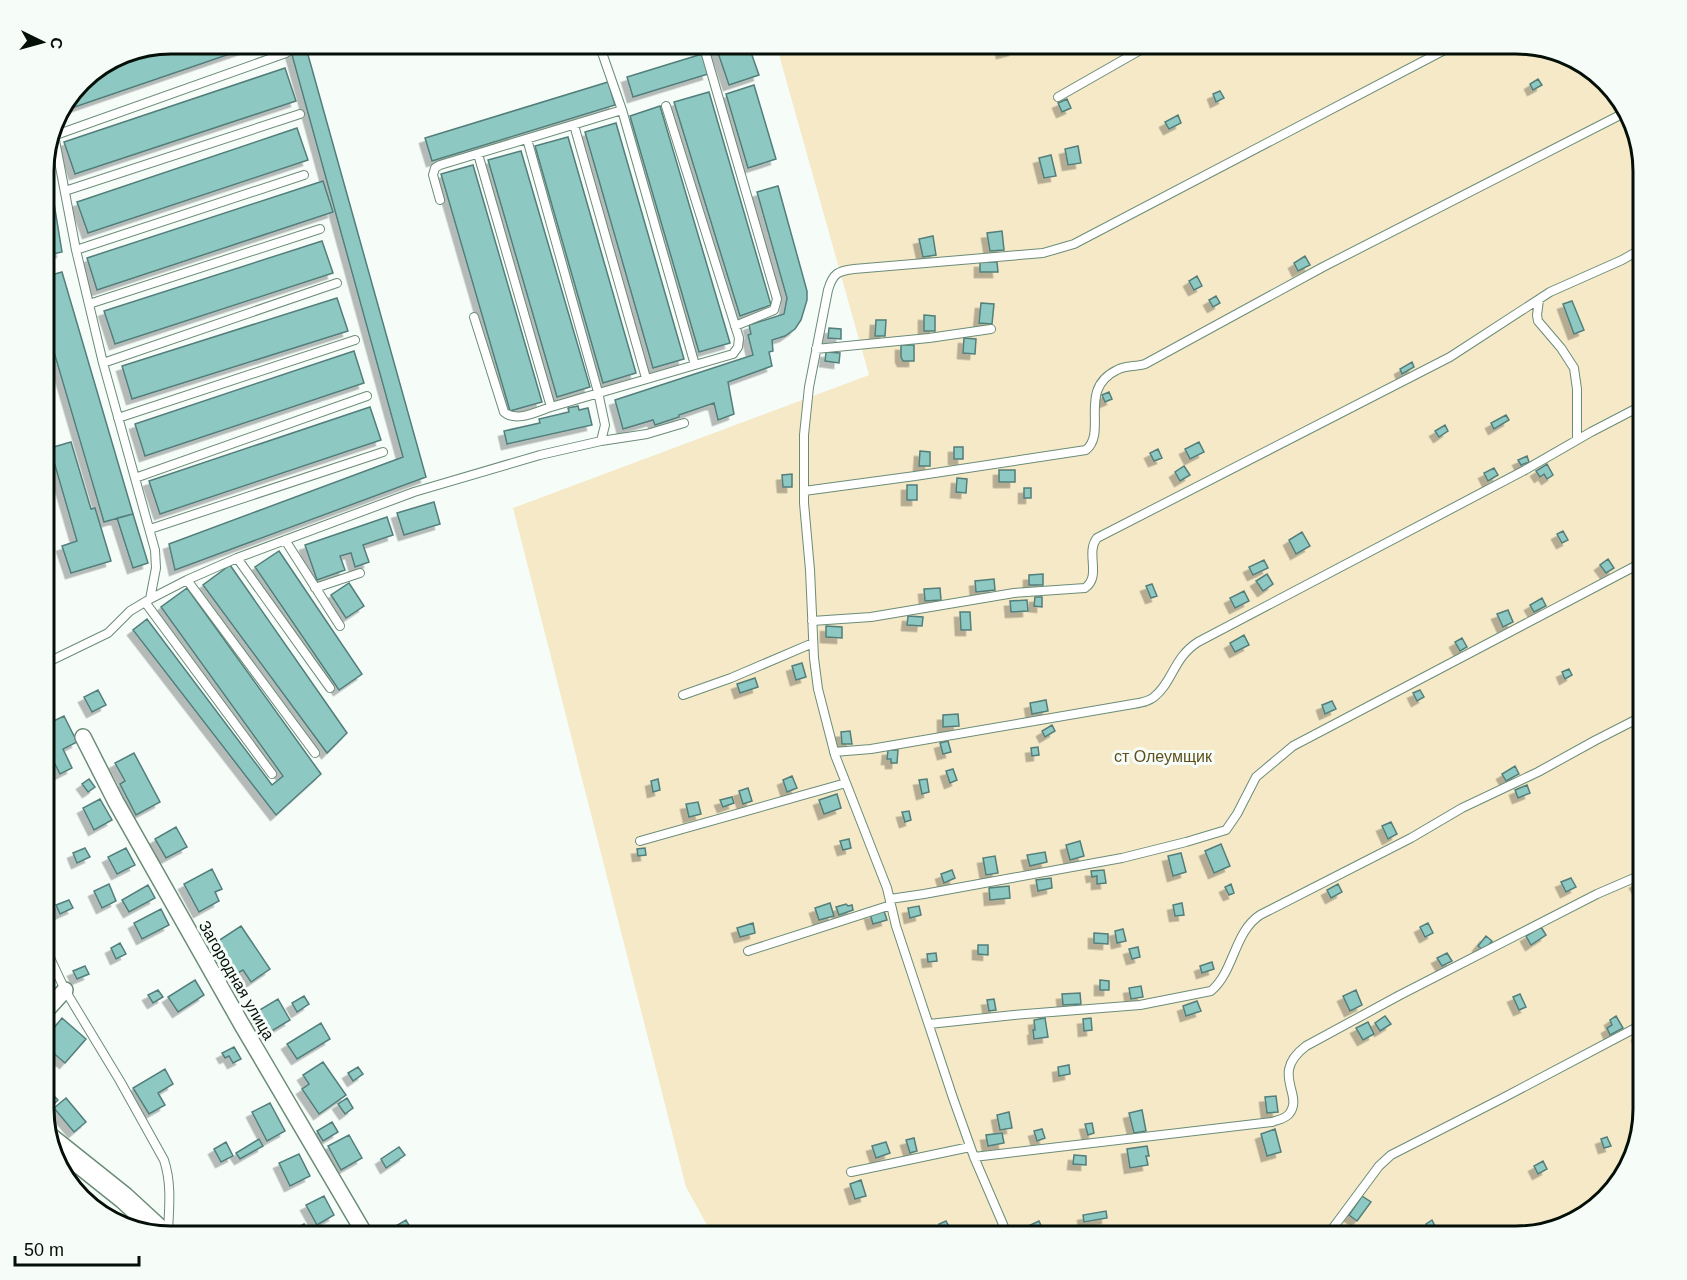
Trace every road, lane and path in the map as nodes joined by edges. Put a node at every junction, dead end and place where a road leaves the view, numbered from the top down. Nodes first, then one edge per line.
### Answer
1 (283, 54) edge
2 (602, 54) edge
3 (706, 54) edge
4 (1133, 54) edge
5 (1437, 54) edge
6 (1058, 97) dead end
7 (666, 106) dead end
8 (622, 110) junction
9 (300, 114) dead end
10 (1619, 116) edge
11 (573, 124) junction
12 (62, 130) edge
13 (527, 139) junction
14 (56, 149) edge
15 (478, 154) junction
16 (304, 175) dead end
17 (65, 191) junction
18 (440, 201) dead end
19 (320, 230) dead end
20 (76, 250) junction
21 (1633, 254) edge
22 (337, 283) dead end
23 (1539, 300) junction
24 (89, 304) junction
25 (474, 316) dead end
26 (735, 326) junction
27 (991, 329) dead end
28 (355, 340) dead end
29 (816, 349) junction
30 (103, 363) junction
31 (695, 365) junction
32 (646, 378) junction
33 (598, 392) junction
34 (367, 396) dead end
35 (551, 406) junction
36 (1633, 411) edge
37 (118, 418) junction
38 (684, 423) dead end
39 (1577, 440) junction
40 (601, 441) junction
41 (382, 452) dead end
42 (135, 478) junction
43 (804, 491) junction
44 (150, 529) junction
45 (285, 540) junction
46 (237, 558) junction
47 (1633, 568) edge
48 (360, 573) dead end
49 (187, 580) junction
50 (315, 588) junction
51 (148, 600) junction
52 (812, 621) junction
53 (340, 626) dead end
54 (813, 643) junction
55 (54, 659) edge
56 (330, 688) dead end
57 (683, 695) dead end
58 (1633, 722) edge
59 (83, 737) dead end
60 (834, 752) junction
61 (315, 753) dead end
62 (272, 774) dead end
63 (846, 783) junction
64 (640, 841) dead end
65 (1633, 878) edge
66 (890, 902) junction
67 (748, 951) dead end
68 (54, 965) edge
69 (66, 990) junction
70 (54, 1003) edge
71 (929, 1024) junction
72 (1633, 1030) edge
73 (61, 1148) edge
74 (970, 1148) junction
75 (974, 1157) junction
76 (852, 1172) dead end
77 (153, 1225) edge
78 (168, 1226) edge
79 (360, 1226) edge
80 (1004, 1226) edge
81 (1334, 1226) edge

1 - 12 lane
2 - 8 lane
3 - 26 lane
4 - 6 lane
5 - 29 lane
7 - 26 lane
8 - 11 lane
8 - 31 lane
9 - 17 lane
10 - 43 lane
11 - 13 lane
11 - 32 lane
13 - 15 lane
13 - 33 lane
14 - 17 lane
15 - 18 lane
15 - 35 lane
16 - 20 lane
17 - 20 lane
19 - 24 lane
20 - 24 lane
21 - 23 lane
22 - 30 lane
23 - 39 lane
23 - 52 lane
24 - 30 lane
25 - 35 lane
26 - 31 lane
27 - 29 lane
28 - 37 lane
29 - 43 lane
30 - 37 lane
31 - 32 lane
32 - 33 lane
33 - 35 lane
33 - 40 lane
34 - 42 lane
36 - 39 lane
37 - 42 lane
38 - 40 lane
39 - 60 lane
40 - 45 lane
41 - 44 lane
42 - 44 lane
43 - 52 lane
44 - 51 lane
45 - 46 lane
45 - 50 lane
46 - 49 lane
46 - 56 lane
47 - 66 lane
48 - 50 lane
49 - 51 lane
49 - 61 lane
50 - 53 lane
51 - 55 lane
51 - 62 lane
52 - 54 lane
54 - 57 lane
54 - 60 lane
58 - 71 lane
59 - 79 street, Загородная улица
60 - 63 lane
63 - 64 lane
63 - 66 lane
65 - 75 lane
66 - 67 lane
66 - 71 lane
68 - 69 lane
69 - 70 street
69 - 78 lane
71 - 74 lane
72 - 81 lane
73 - 77 main road
74 - 75 lane
74 - 76 lane
75 - 80 lane

